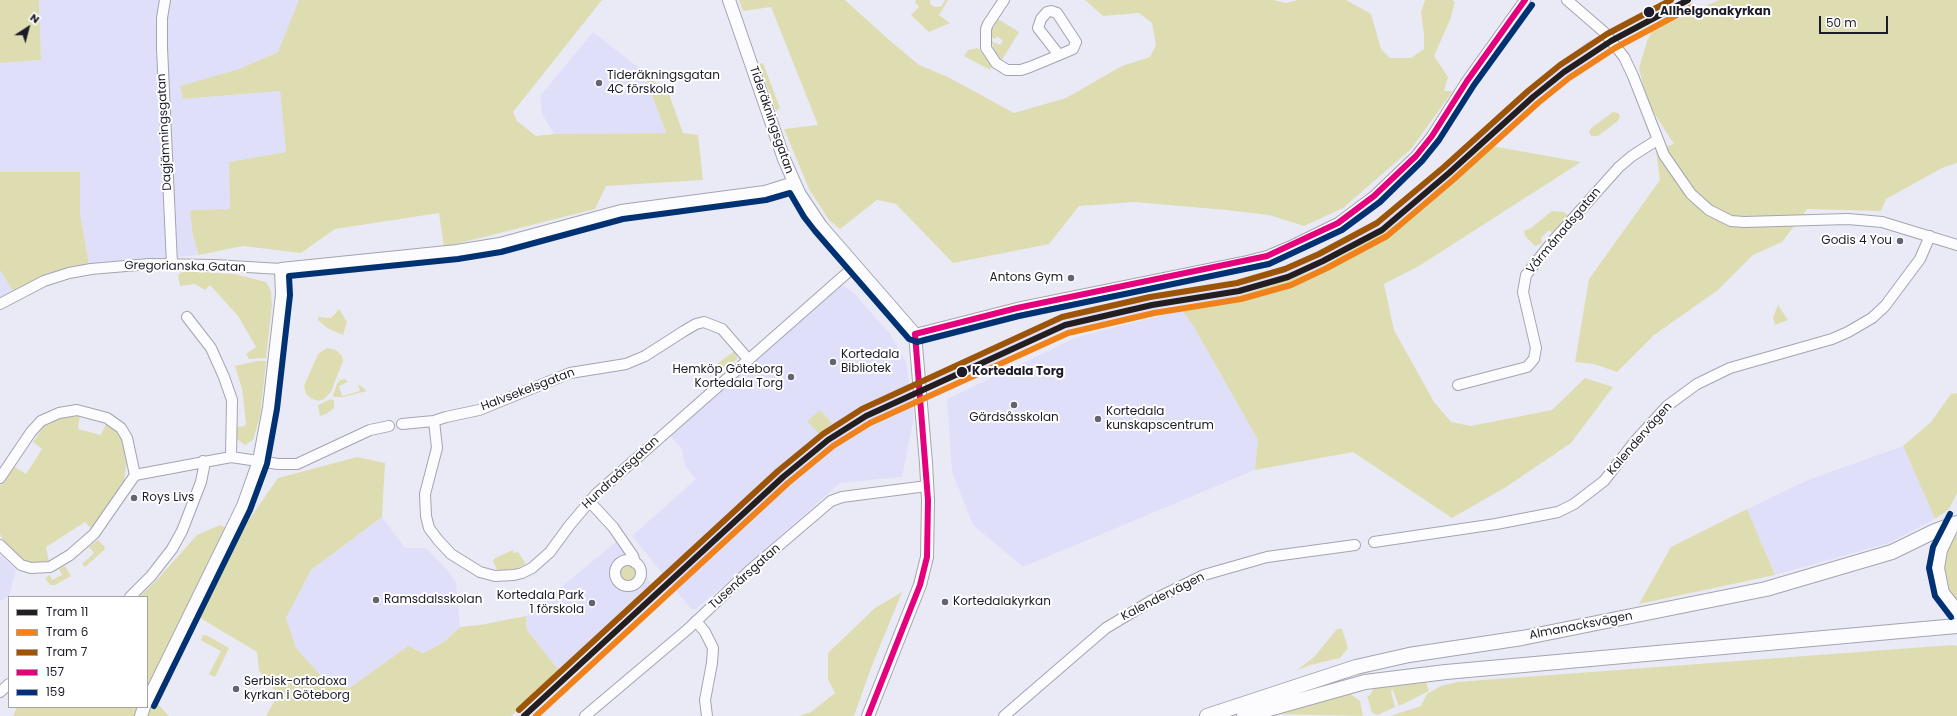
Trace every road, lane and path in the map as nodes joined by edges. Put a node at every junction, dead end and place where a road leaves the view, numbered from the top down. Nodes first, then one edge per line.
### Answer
1 (165, 0) edge
2 (729, 0) edge
3 (1004, 0) edge
4 (1524, 0) edge
5 (1567, 0) edge
6 (1059, 55) dead end
7 (1657, 140) junction
8 (794, 183) junction
9 (1930, 236) junction
10 (1957, 245) edge
11 (172, 264) junction
12 (856, 265) junction
13 (281, 269) junction
14 (0, 304) edge
15 (187, 317) dead end
16 (915, 334) junction
17 (748, 359) junction
18 (1458, 385) dead end
19 (434, 421) junction
20 (402, 424) dead end
21 (389, 426) dead end
22 (231, 457) junction
23 (203, 461) junction
24 (259, 461) junction
25 (135, 475) junction
26 (0, 478) edge
27 (927, 486) junction
28 (589, 501) junction
29 (1956, 522) edge
30 (1374, 542) dead end
31 (0, 545) edge
32 (1355, 545) dead end
33 (635, 563) dead end
34 (131, 596) edge
35 (1957, 612) edge
36 (696, 621) junction
37 (1957, 626) edge
38 (8, 685) edge
39 (0, 692) edge
40 (148, 700) edge
41 (585, 716) edge
42 (707, 716) edge
43 (868, 716) edge
44 (1004, 716) edge
45 (1207, 716) edge
46 (1244, 716) edge

1 - 11 street, Dagjämningsgatan
2 - 8 street, Tideräkningsgatan
3 - 6 street
4 - 16 street
5 - 7 street
7 - 9 street
7 - 18 street, Vårmånadsgatan
8 - 12 street, Tideräkningsgatan
8 - 13 street
9 - 10 street
9 - 30 street, Kalendervägen
11 - 13 street, Gregorianska Gatan
11 - 14 street, Gregorianska Gatan
12 - 16 street, Tideräkningsgatan
12 - 17 street, Hundraårsgatan
13 - 24 street
15 - 22 street
16 - 27 street
17 - 19 street, Halvsekelsgatan
17 - 28 street, Hundraårsgatan
19 - 20 street, Halvsekelsgatan
19 - 28 street, Hundraårsgatan
21 - 24 street
22 - 23 street
22 - 24 street
23 - 25 street
23 - 34 street
24 - 40 street
25 - 26 street
25 - 31 street
27 - 36 street, Tusenårsgatan
27 - 43 street
28 - 33 street
29 - 35 main road
29 - 45 main road, Almanacksvägen
32 - 44 street, Kalendervägen
36 - 41 street, Tusenårsgatan
36 - 42 street
37 - 46 main road
38 - 39 street

